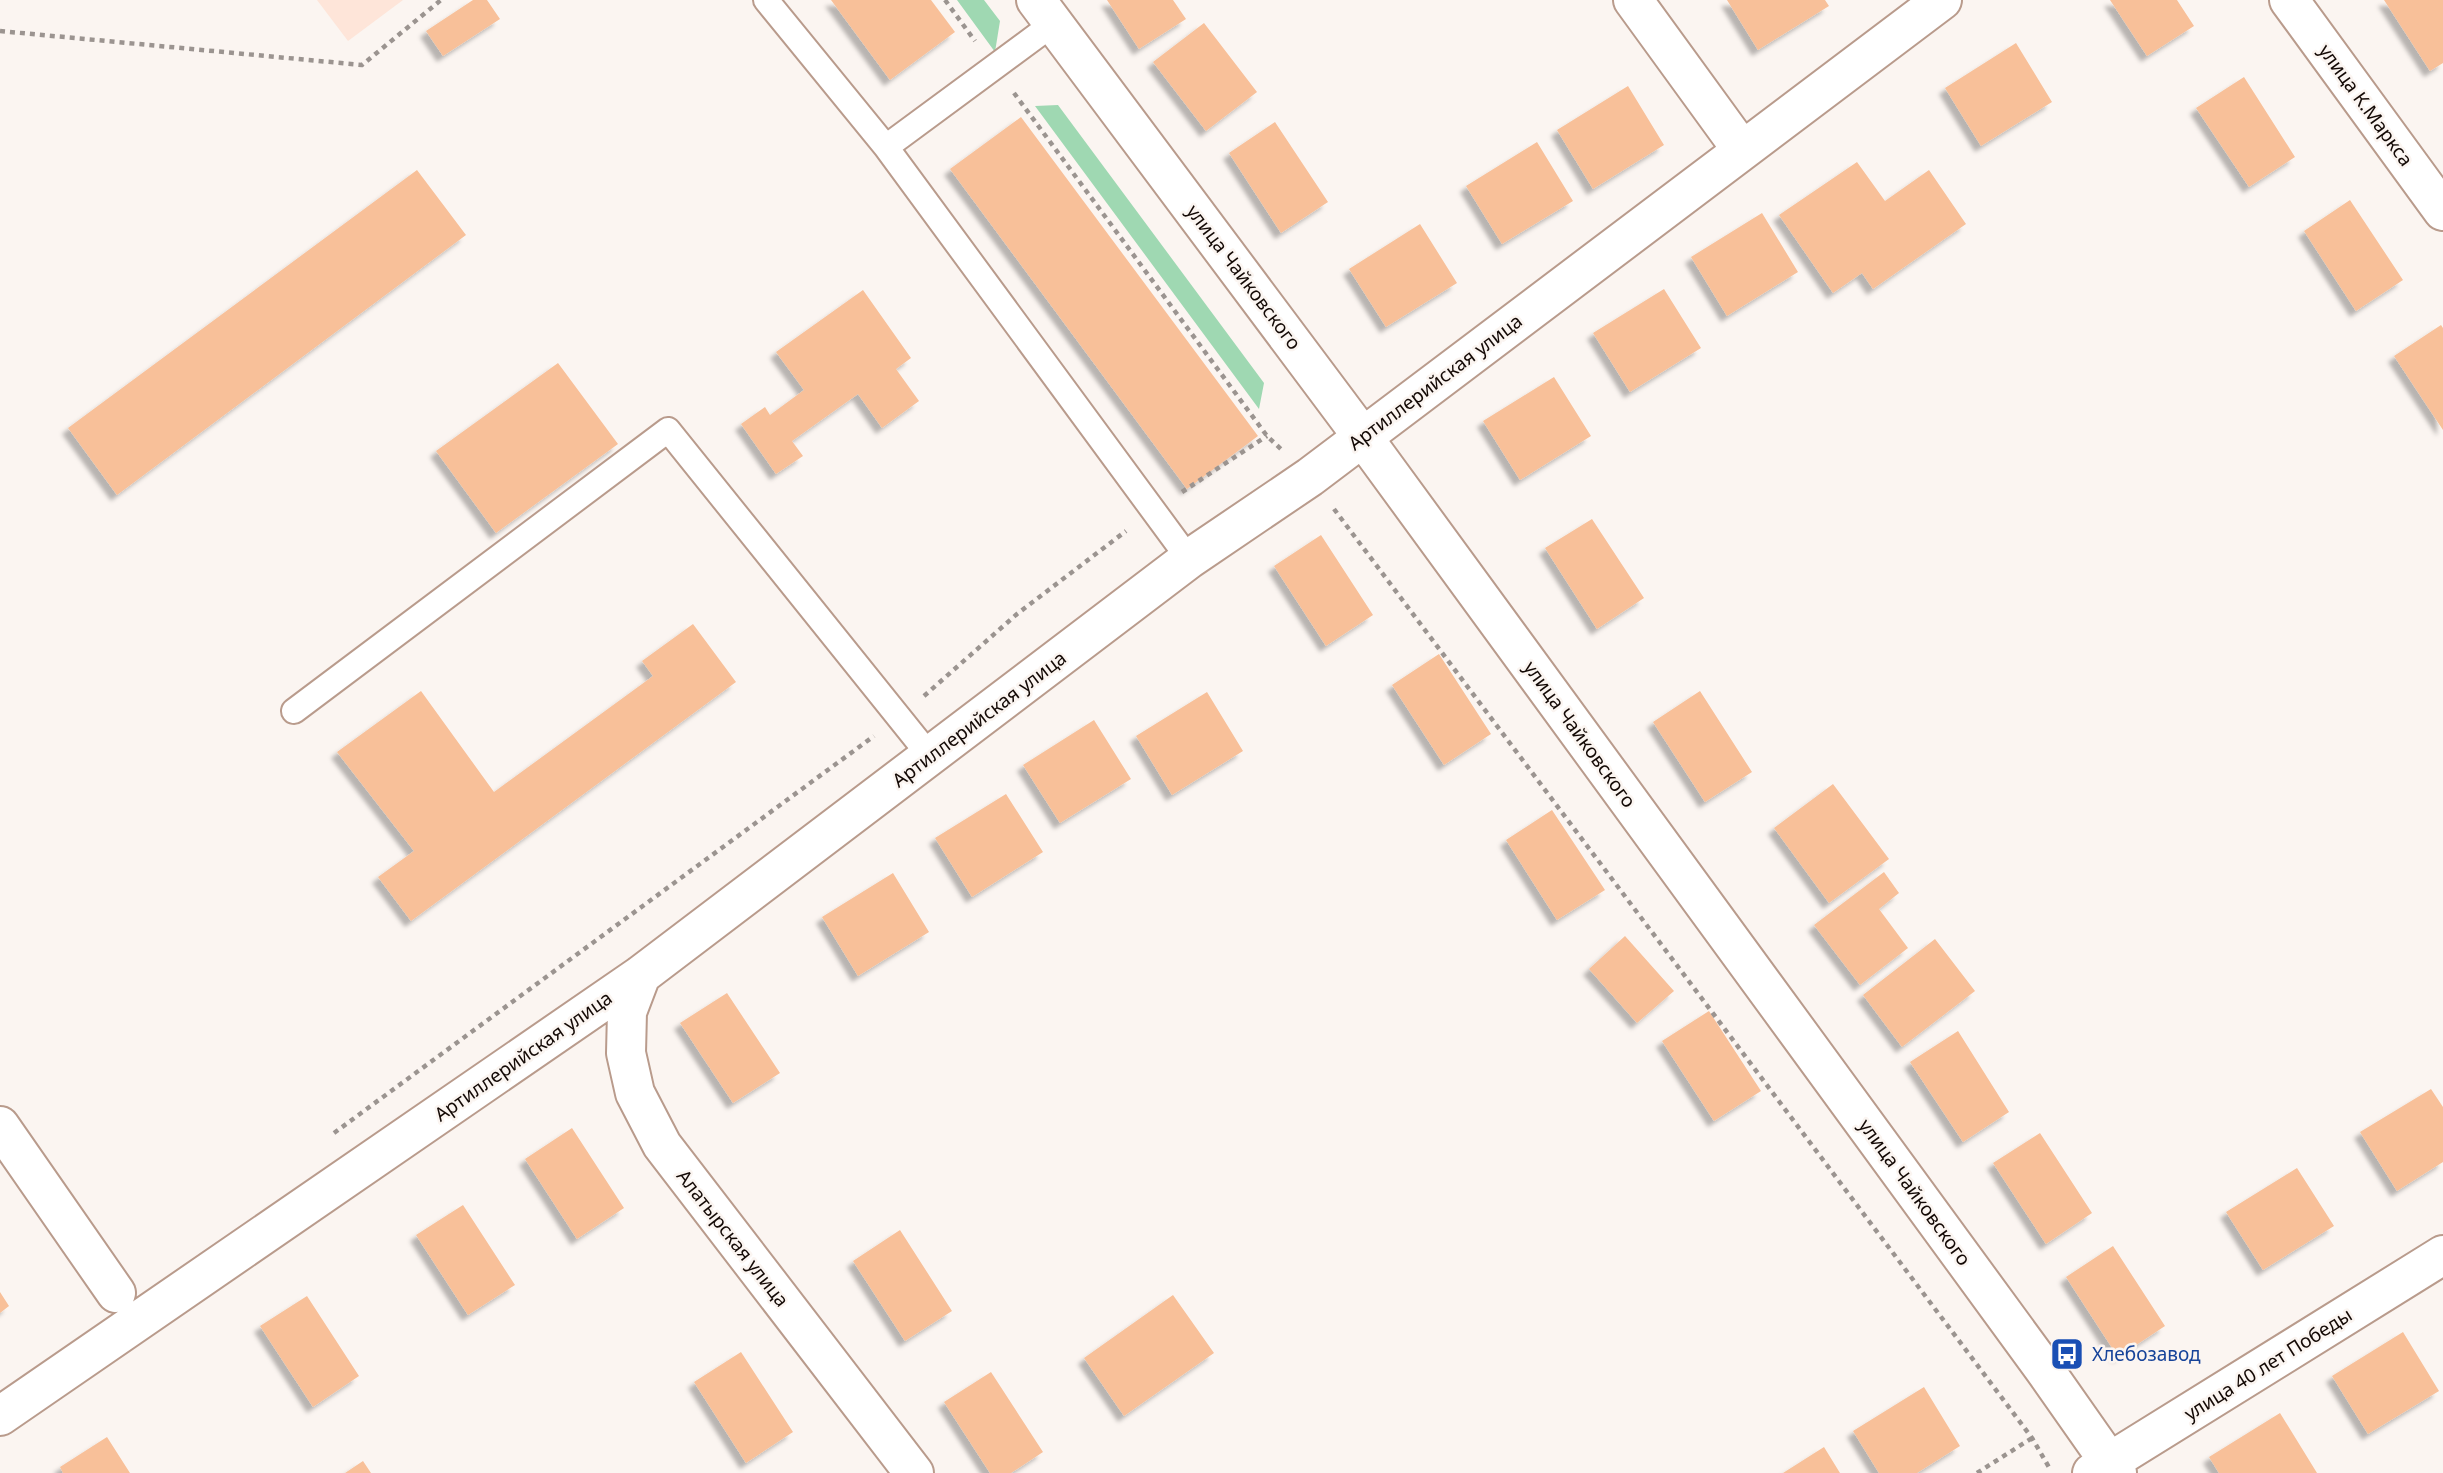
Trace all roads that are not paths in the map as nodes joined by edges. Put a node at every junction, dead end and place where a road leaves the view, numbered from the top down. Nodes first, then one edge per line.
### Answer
1 (766, 0) edge
2 (1633, 0) edge
3 (1942, 0) edge
4 (2289, 0) edge
5 (1045, 12) edge
6 (886, 147) junction
7 (1742, 150) junction
8 (2443, 211) edge
9 (1362, 436) junction
10 (1189, 559) junction
11 (294, 711) dead end
12 (930, 756) junction
13 (641, 975) junction
14 (0, 1126) edge
15 (2443, 1255) edge
16 (116, 1293) dead end
17 (0, 1416) edge
18 (2106, 1469) edge
19 (914, 1473) edge

1 - 6 lane
2 - 7 street
3 - 7 street, Артиллерийская улица
4 - 8 street, улица К.Маркса
5 - 6 lane
5 - 9 street, улица Чайковского
6 - 10 lane
7 - 9 street, Артиллерийская улица
9 - 10 street, Артиллерийская улица
9 - 18 street, улица Чайковского
10 - 12 street, Артиллерийская улица
11 - 12 lane
12 - 13 street, Артиллерийская улица
13 - 17 street, Артиллерийская улица
13 - 19 street, Алатырская улица
14 - 16 street
15 - 18 street, улица 40 лет Победы

